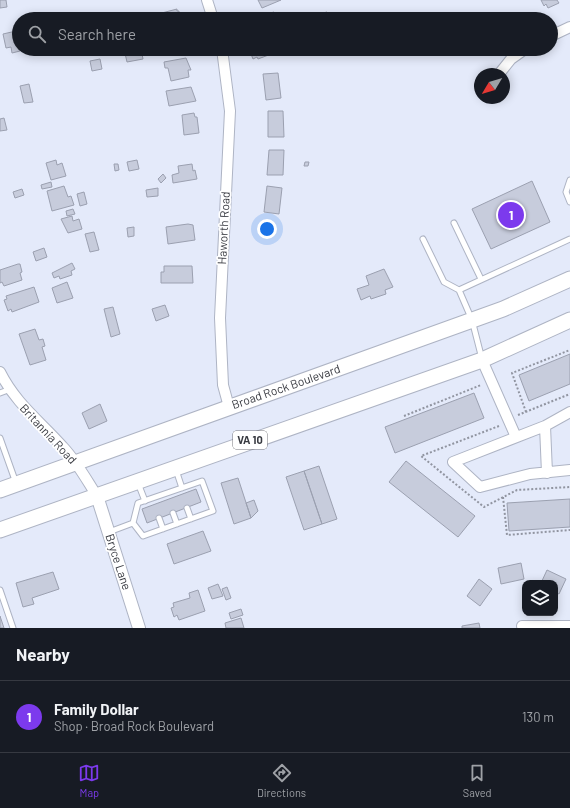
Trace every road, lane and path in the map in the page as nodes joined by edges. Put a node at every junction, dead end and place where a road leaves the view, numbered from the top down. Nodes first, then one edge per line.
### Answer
1 (207, 0) edge
2 (211, 12) edge
3 (570, 27) edge
4 (558, 33) edge
5 (223, 56) edge
6 (515, 56) edge
7 (504, 68) edge
8 (570, 180) edge
9 (570, 202) edge
10 (454, 223) dead end
11 (423, 239) dead end
12 (570, 239) edge
13 (481, 279) junction
14 (570, 279) edge
15 (459, 290) junction
16 (472, 320) junction
17 (570, 320) edge
18 (570, 350) edge
19 (482, 360) junction
20 (0, 372) edge
21 (491, 381) junction
22 (4, 391) edge
23 (570, 394) edge
24 (229, 407) junction
25 (526, 412) junction
26 (570, 412) edge
27 (404, 416) dead end
28 (508, 421) junction
29 (545, 426) junction
30 (516, 437) junction
31 (0, 438) edge
32 (76, 462) junction
33 (175, 467) junction
34 (570, 470) edge
35 (547, 473) junction
36 (137, 481) junction
37 (16, 484) junction
38 (570, 487) edge
39 (181, 488) junction
40 (0, 490) edge
41 (166, 494) junction
42 (182, 494) dead end
43 (97, 496) junction
44 (503, 497) junction
45 (152, 499) junction
46 (168, 499) dead end
47 (145, 501) junction
48 (154, 505) dead end
49 (187, 508) dead end
50 (173, 513) dead end
51 (159, 518) dead end
52 (191, 519) junction
53 (132, 522) junction
54 (177, 524) junction
55 (163, 529) junction
56 (0, 530) edge
57 (570, 530) edge
58 (108, 532) junction
59 (0, 590) edge
60 (522, 626) dead end
61 (570, 626) edge
62 (13, 628) edge
63 (139, 628) edge

1 - 2 street
3 - 4 street
5 - 24 street, Haworth Road
6 - 7 street
8 - 9 lane
10 - 13 lane
11 - 15 lane
12 - 13 lane
13 - 15 lane
14 - 16 main road, Broad Rock Boulevard
15 - 16 lane
16 - 19 lane
16 - 24 main road, Broad Rock Boulevard
17 - 19 main road, VA 10
18 - 25 path
19 - 21 street
19 - 33 main road, VA 10
20 - 22 street, Britannia Road
21 - 27 path
21 - 28 street
22 - 32 street, Britannia Road
23 - 25 path
24 - 32 main road, Broad Rock Boulevard
25 - 28 path
26 - 29 street
28 - 30 street
28 - 44 path
29 - 30 street
29 - 35 street
30 - 35 street
31 - 37 lane
32 - 37 main road, Broad Rock Boulevard
32 - 43 street, Britannia Road
33 - 36 main road, VA 10
33 - 39 lane
34 - 35 street
36 - 43 main road, VA 10
36 - 47 lane
37 - 40 main road, Broad Rock Boulevard
38 - 44 path
39 - 41 lane
39 - 42 lane
39 - 52 lane
41 - 45 lane
41 - 46 lane
43 - 56 main road, VA 10
43 - 58 street, Bryce Lane
44 - 57 path
45 - 47 lane
45 - 48 lane
47 - 53 lane
49 - 52 lane
50 - 54 lane
51 - 55 lane
52 - 54 lane
53 - 55 lane
53 - 58 lane
54 - 55 lane
58 - 63 street, Bryce Lane
59 - 62 lane
60 - 61 street

